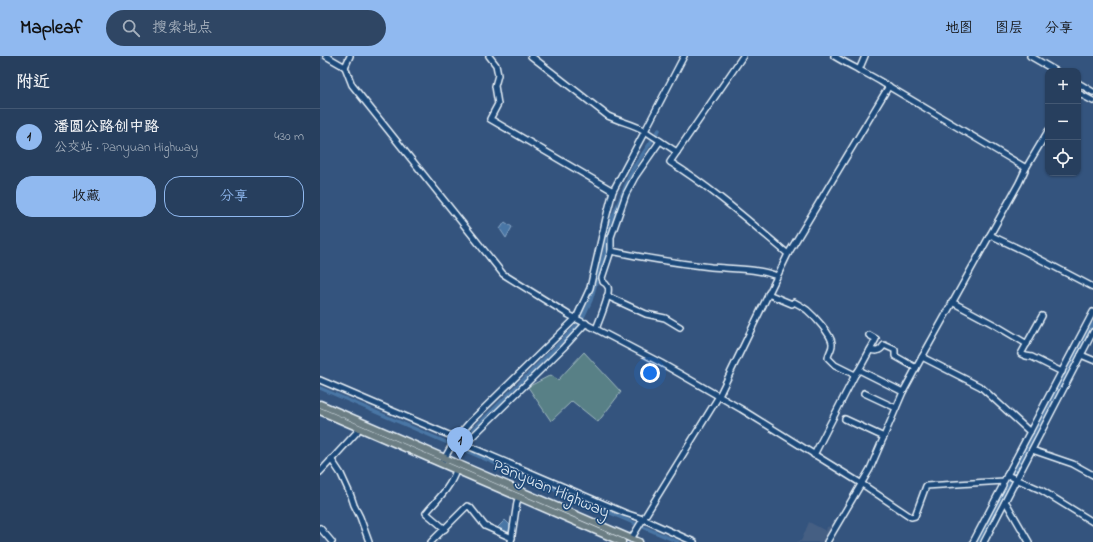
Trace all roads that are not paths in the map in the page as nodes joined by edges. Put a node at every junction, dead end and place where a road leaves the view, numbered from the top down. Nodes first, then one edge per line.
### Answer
1 (326, 56) edge
2 (350, 56) edge
3 (489, 56) edge
4 (531, 56) edge
5 (684, 56) edge
6 (743, 56) edge
7 (834, 56) edge
8 (865, 56) edge
9 (1030, 56) edge
10 (345, 67) junction
11 (1051, 68) edge
12 (859, 70) junction
13 (1081, 85) edge
14 (889, 86) junction
15 (1093, 92) edge
16 (1081, 95) edge
17 (1093, 101) edge
18 (645, 131) junction
19 (1045, 136) edge
20 (660, 141) junction
21 (677, 152) junction
22 (1026, 168) junction
23 (613, 191) junction
24 (990, 235) junction
25 (611, 251) junction
26 (788, 254) junction
27 (777, 276) junction
28 (1093, 287) edge
29 (768, 294) junction
30 (607, 296) junction
31 (952, 302) junction
32 (1093, 312) edge
33 (1042, 316) dead end
34 (576, 319) junction
35 (585, 323) junction
36 (680, 327) dead end
37 (596, 328) junction
38 (1093, 332) edge
39 (869, 335) dead end
40 (1026, 344) junction
41 (870, 350) junction
42 (1081, 355) junction
43 (922, 358) junction
44 (1093, 360) edge
45 (916, 368) junction
46 (859, 370) junction
47 (1062, 372) junction
48 (855, 376) junction
49 (320, 380) edge
50 (903, 392) junction
51 (864, 393) dead end
52 (719, 396) junction
53 (320, 404) edge
54 (896, 408) junction
55 (320, 411) edge
56 (845, 419) dead end
57 (359, 428) junction
58 (1030, 432) junction
59 (884, 437) junction
60 (456, 438) junction
61 (1032, 450) junction
62 (814, 455) junction
63 (331, 459) junction
64 (443, 461) junction
65 (456, 470) junction
66 (320, 472) edge
67 (1008, 475) junction
68 (1093, 475) edge
69 (1016, 479) junction
70 (1002, 482) junction
71 (862, 484) junction
72 (519, 497) junction
73 (1005, 502) junction
74 (642, 520) junction
75 (1093, 522) edge
76 (320, 528) edge
77 (444, 528) junction
78 (630, 538) junction
79 (511, 540) edge
80 (332, 542) edge
81 (369, 542) edge
82 (431, 542) edge
83 (622, 542) edge
84 (638, 542) edge
85 (694, 542) edge
86 (827, 542) edge
87 (973, 542) edge
88 (984, 542) edge
89 (1029, 542) edge

1 - 10 street
2 - 10 street
3 - 23 street
4 - 18 street
5 - 18 street
6 - 21 street
7 - 12 street
8 - 12 street
9 - 11 street
10 - 34 street
12 - 14 street
13 - 15 street
14 - 22 street
14 - 26 street
16 - 17 street
18 - 20 street
18 - 23 street
19 - 22 street
20 - 21 street
20 - 25 street
21 - 26 street
22 - 24 street
23 - 34 street
24 - 28 street
24 - 31 street
25 - 27 street
25 - 30 street
26 - 27 street
27 - 29 street
29 - 48 street
29 - 52 street
30 - 36 street
30 - 37 street
31 - 40 street
31 - 43 street
32 - 47 street
33 - 40 street
34 - 35 street
34 - 60 street
35 - 37 street
35 - 74 street
37 - 52 street
38 - 42 street
39 - 41 street
40 - 47 street
41 - 45 street
41 - 46 street
42 - 44 street
42 - 61 street
43 - 45 street
43 - 58 street
45 - 50 street
46 - 48 street
46 - 50 street
47 - 58 street
48 - 62 street
49 - 60 street
50 - 54 street
51 - 54 street
52 - 62 street
52 - 74 street
53 - 64 main road, Panyuan Highway
54 - 59 street
55 - 57 main road, Panyuan Highway
56 - 59 street
57 - 63 street
57 - 64 main road, Panyuan Highway
58 - 67 street
59 - 71 street
60 - 64 street
61 - 68 street
61 - 69 street
62 - 71 street
63 - 66 street
63 - 81 street
64 - 65 main road, Panyuan Highway
64 - 78 main road, Panyuan Highway
65 - 72 main road, Panyuan Highway
65 - 77 street
67 - 69 street
67 - 70 street
69 - 73 street
69 - 75 street
70 - 71 street
70 - 87 street
71 - 86 street
72 - 79 street
72 - 83 main road, Panyuan Highway
73 - 88 street
73 - 89 street
74 - 78 street
74 - 85 street
76 - 80 street
77 - 79 street
77 - 82 street
78 - 84 main road, Panyuan Highway

